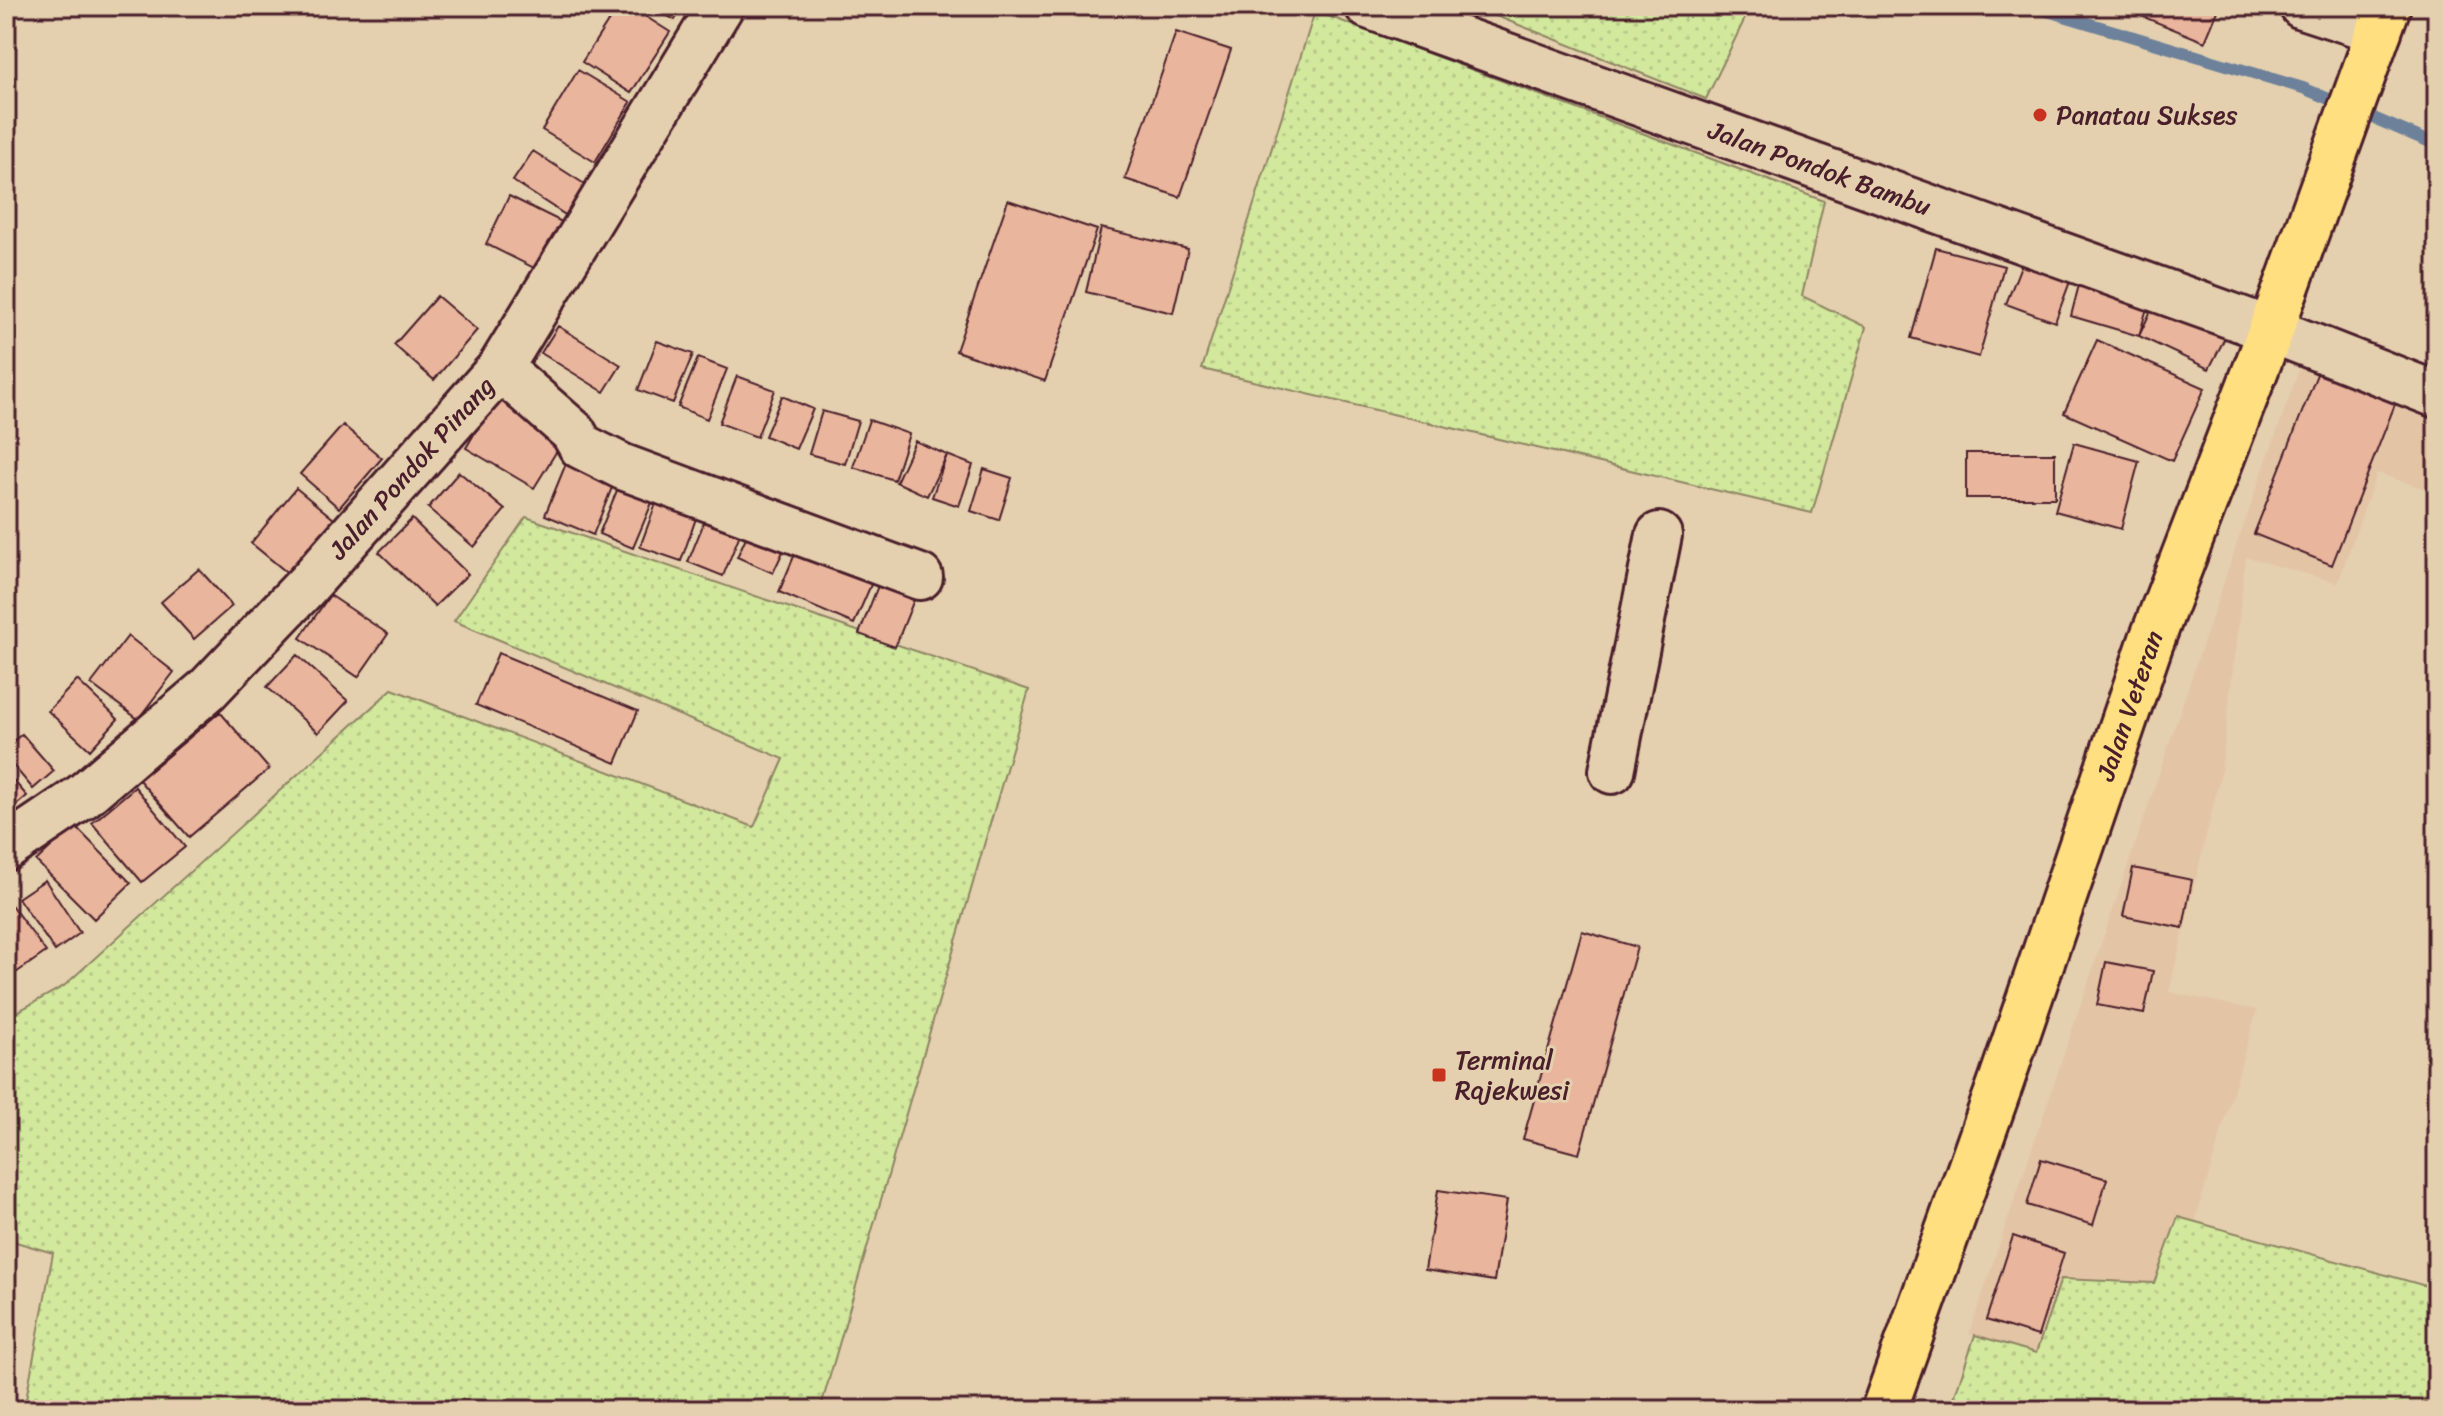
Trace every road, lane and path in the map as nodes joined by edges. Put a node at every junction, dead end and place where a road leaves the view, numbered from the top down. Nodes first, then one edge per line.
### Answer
1 (721, 6) edge
2 (1368, 6) edge
3 (2302, 6) edge
4 (2380, 29) edge
5 (2271, 330) junction
6 (500, 368) junction
7 (2437, 395) edge
8 (1659, 535) dead end
9 (920, 577) dead end
10 (1612, 771) dead end
11 (6, 848) edge
12 (1884, 1410) edge

1 - 6 street, Jalan Pondok Pinang
2 - 5 street, Jalan Pondok Bambu
3 - 4 street
4 - 5 main road, Jalan Veteran
5 - 7 street, Jalan Pondok Bambu
5 - 12 main road, Jalan Veteran
6 - 9 street
6 - 11 street, Jalan Pondok Pinang
8 - 10 street

